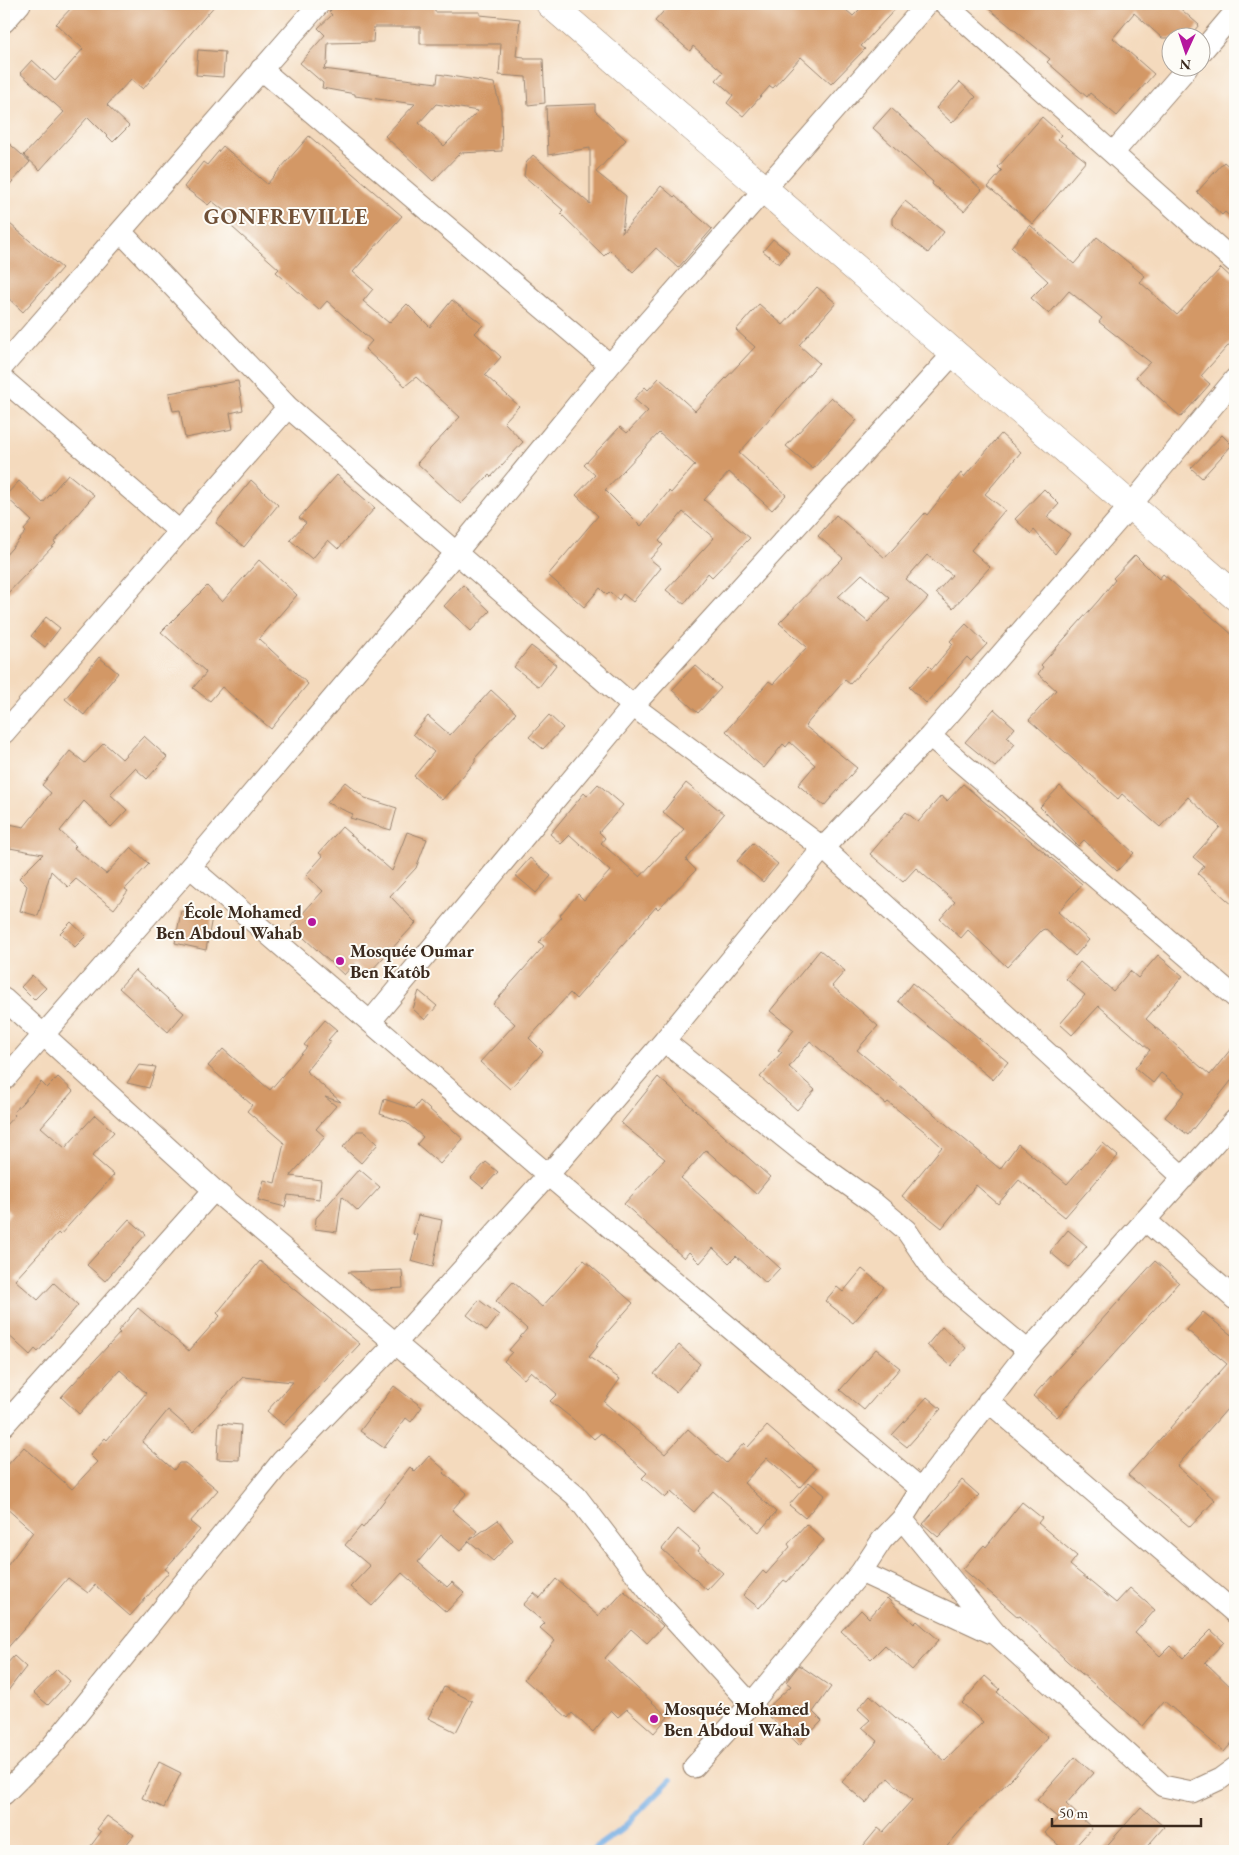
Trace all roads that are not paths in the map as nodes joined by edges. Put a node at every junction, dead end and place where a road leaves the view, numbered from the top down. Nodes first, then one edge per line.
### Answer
1 (20, 4) edge
2 (318, 4) edge
3 (550, 4) edge
4 (927, 4) edge
5 (945, 4) edge
6 (1235, 12) edge
7 (4, 22) edge
8 (1212, 39) edge
9 (261, 70) junction
10 (1178, 78) edge
11 (1113, 153) junction
12 (765, 189) junction
13 (121, 232) junction
14 (1235, 262) edge
15 (954, 353) junction
16 (4, 365) edge
17 (610, 365) junction
18 (1235, 379) edge
19 (4, 380) edge
20 (288, 407) junction
21 (1131, 506) junction
22 (180, 531) junction
23 (455, 554) junction
24 (1235, 596) edge
25 (633, 706) junction
26 (4, 733) edge
27 (930, 736) junction
28 (823, 848) junction
29 (190, 867) junction
30 (1235, 997) edge
31 (4, 999) edge
32 (370, 1022) junction
33 (44, 1034) junction
34 (664, 1041) junction
35 (4, 1080) edge
36 (1235, 1120) edge
37 (548, 1175) junction
38 (1184, 1178) junction
39 (214, 1190) junction
40 (1145, 1220) junction
41 (1235, 1299) edge
42 (394, 1345) junction
43 (1028, 1351) junction
44 (988, 1401) junction
45 (4, 1425) edge
46 (921, 1489) junction
47 (902, 1519) junction
48 (861, 1572) junction
49 (1235, 1612) edge
50 (997, 1635) junction
51 (751, 1704) junction
52 (694, 1767) dead end
53 (1235, 1768) edge
54 (4, 1794) edge

1 - 7 street
2 - 9 street
3 - 12 street
4 - 12 street
5 - 11 street
6 - 8 street
9 - 13 street
9 - 17 street
10 - 11 street
11 - 14 street
12 - 15 street
12 - 17 street
13 - 16 street
13 - 20 street
15 - 21 street
15 - 25 street
17 - 23 street
18 - 21 street
19 - 22 street
20 - 22 street
20 - 23 street
21 - 24 street
21 - 27 street
22 - 26 street
23 - 25 street
23 - 29 street
25 - 28 street
25 - 32 street
27 - 28 street
27 - 30 street
28 - 34 street
28 - 38 street
29 - 32 street
29 - 33 street
31 - 33 street
32 - 37 street
33 - 35 street
33 - 39 street
34 - 37 street
34 - 43 street
36 - 38 street
37 - 42 street
37 - 46 street
38 - 40 street
39 - 42 street
39 - 45 street
40 - 41 street
40 - 43 street
42 - 51 street
42 - 54 street
43 - 44 street
44 - 46 street
44 - 49 street
46 - 47 street
47 - 48 street
47 - 50 street
48 - 50 street
48 - 51 street
50 - 53 street
51 - 52 street

